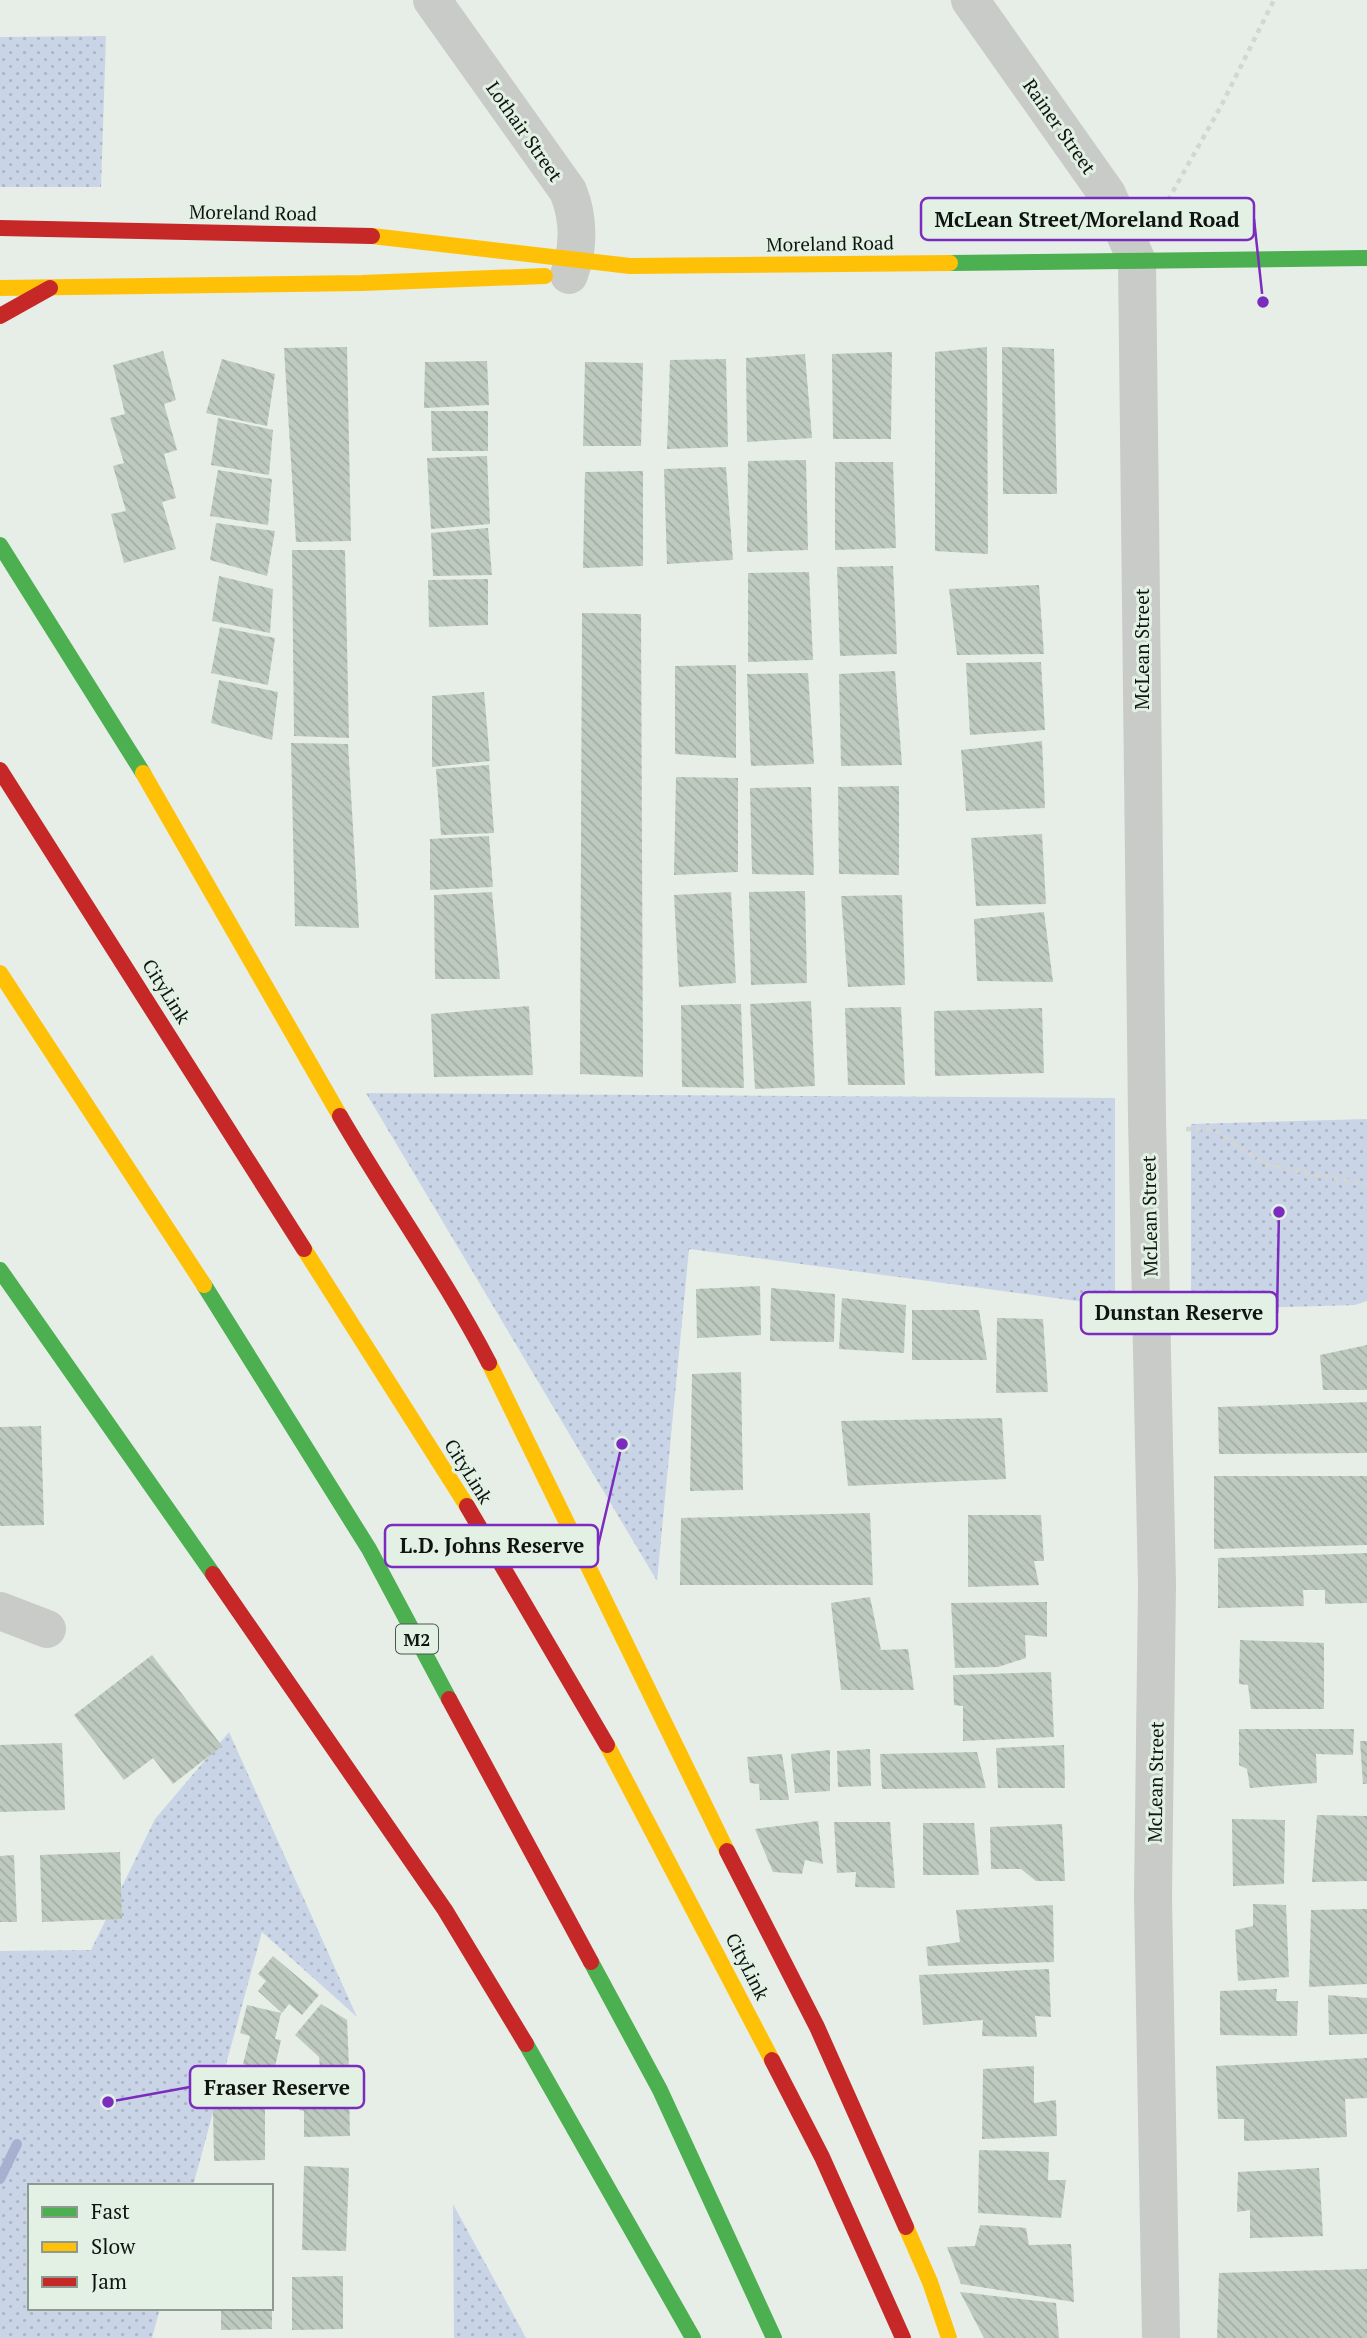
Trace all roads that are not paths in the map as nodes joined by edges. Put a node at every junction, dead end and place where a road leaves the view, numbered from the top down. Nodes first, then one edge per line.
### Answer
1 (432, 0) edge
2 (970, 0) edge
3 (0, 228) edge
4 (1367, 258) edge
5 (1136, 261) junction
6 (572, 268) junction
7 (0, 288) edge
8 (50, 288) junction
9 (0, 316) edge
10 (0, 545) edge
11 (0, 770) edge
12 (0, 973) edge
13 (0, 1270) edge
14 (0, 1611) edge
15 (47, 1629) dead end
16 (693, 2338) edge
17 (774, 2338) edge
18 (903, 2338) edge
19 (949, 2338) edge
20 (1161, 2338) edge

1 - 6 street, Lothair Street
2 - 5 street, Rainer Street
3 - 6 main road, Moreland Road
4 - 5 main road, Moreland Road
5 - 6 main road, Moreland Road
5 - 20 street, McLean Street
6 - 8 main road, Moreland Road
7 - 8 main road, Moreland Road
8 - 9 main road
10 - 19 main road
11 - 18 main road, CityLink
12 - 17 main road, M2
13 - 16 main road
14 - 15 street

